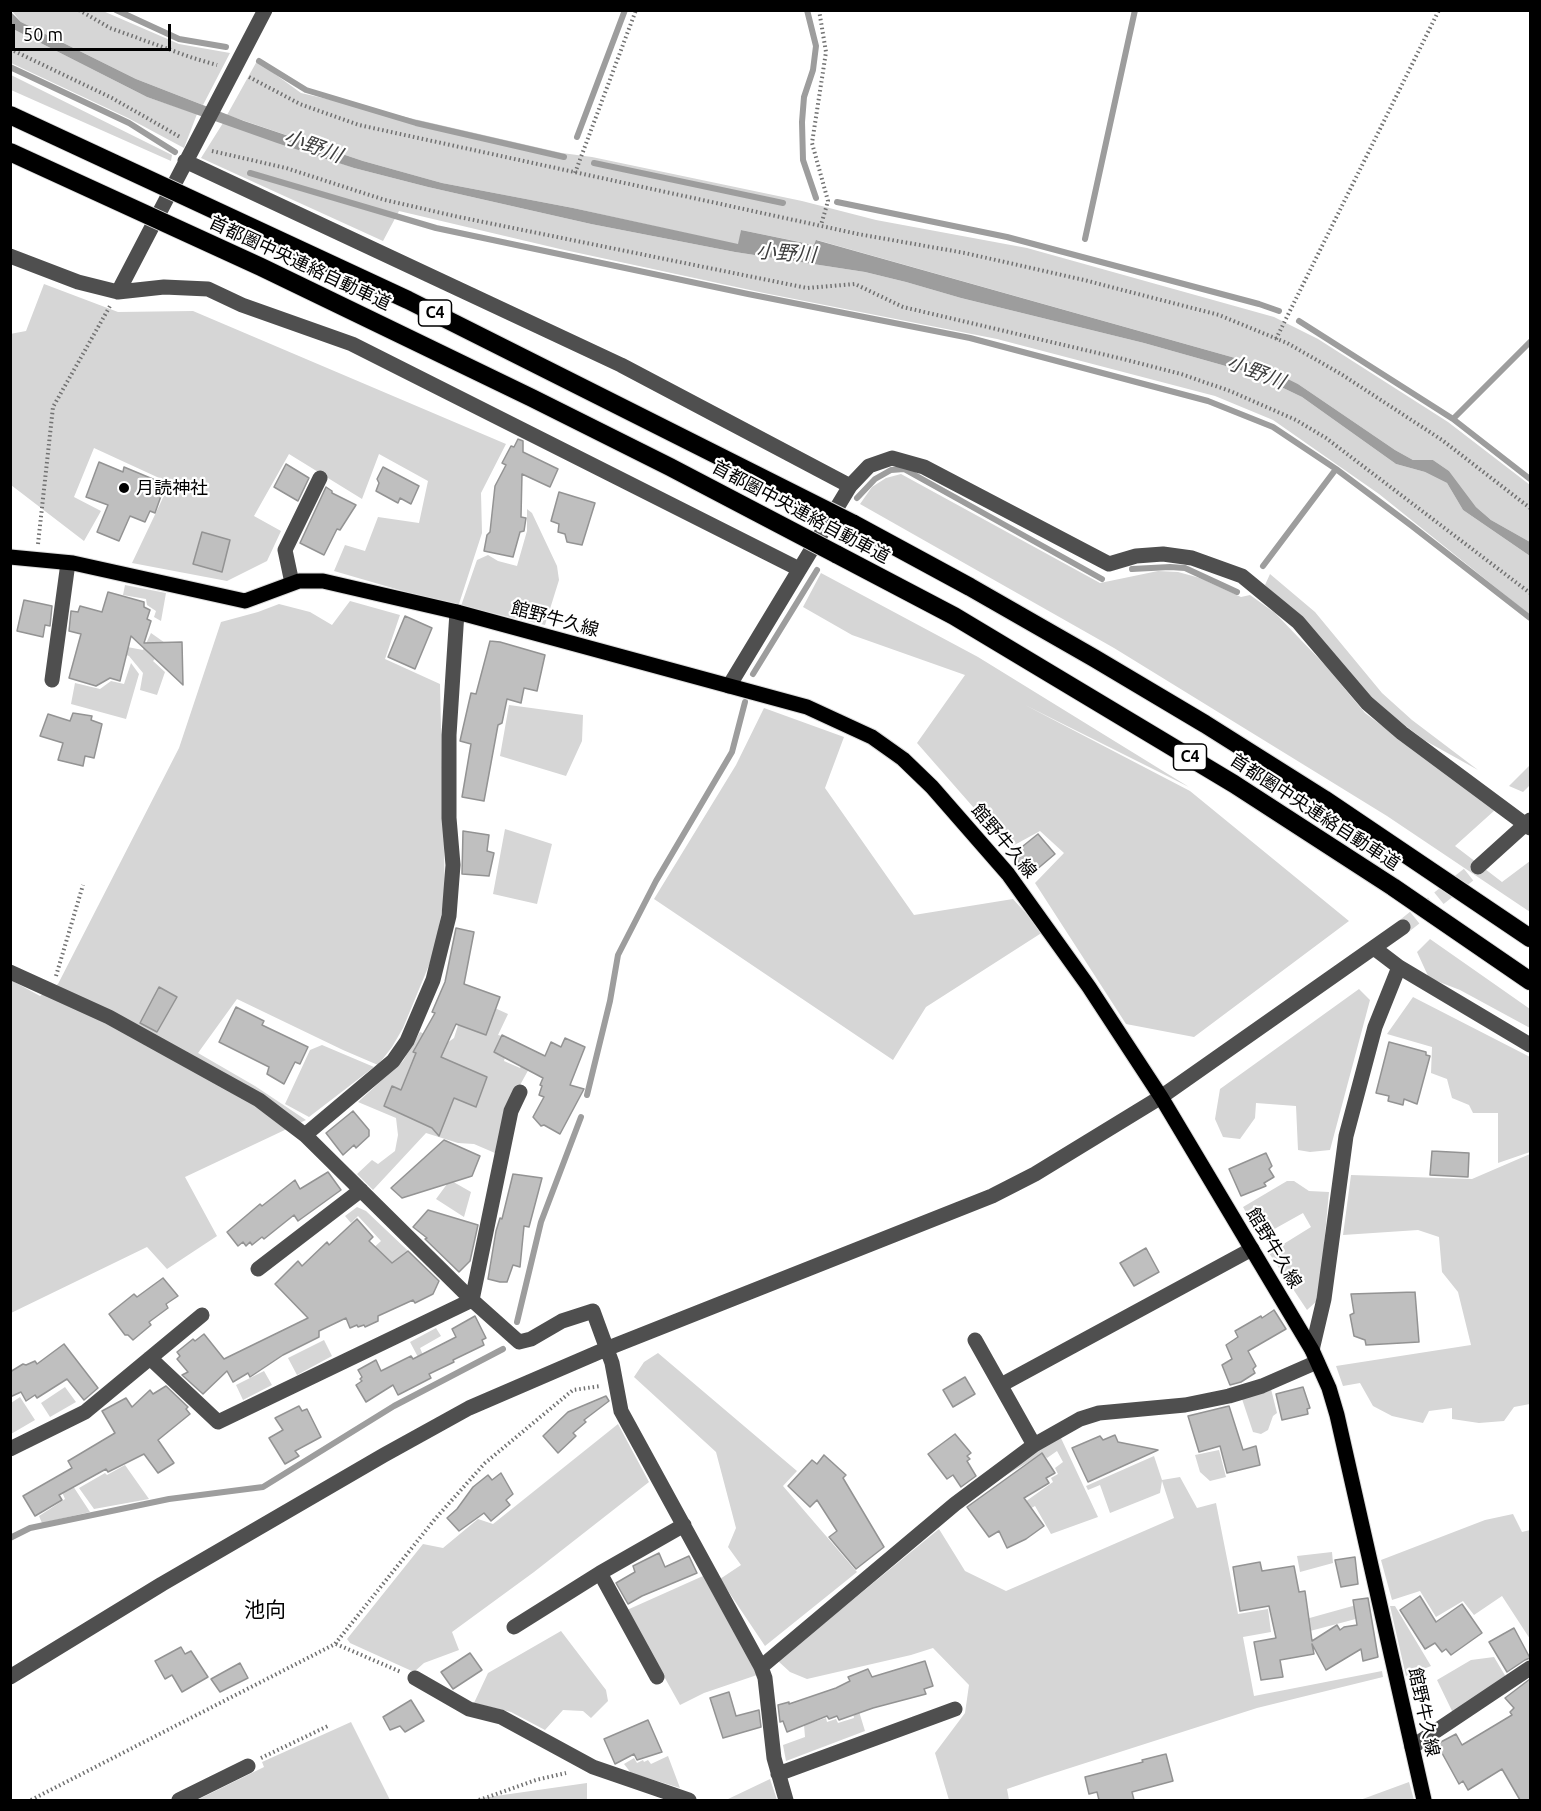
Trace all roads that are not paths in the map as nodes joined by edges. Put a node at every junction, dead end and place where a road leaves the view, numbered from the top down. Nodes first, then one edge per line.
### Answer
1 (265, 10) edge
2 (10, 115) edge
3 (10, 152) edge
4 (10, 160) edge
5 (185, 161) junction
6 (123, 204) junction
7 (10, 256) edge
8 (118, 292) junction
9 (320, 478) dead end
10 (850, 486) junction
11 (10, 557) edge
12 (68, 563) junction
13 (799, 569) junction
14 (292, 583) junction
15 (457, 612) junction
16 (52, 680) dead end
17 (729, 686) junction
18 (1529, 824) edge
19 (1479, 867) tunnel mouth
20 (1402, 927) tunnel mouth
21 (1530, 938) edge
22 (1374, 948) junction
23 (1399, 968) junction
24 (10, 972) edge
25 (1530, 981) edge
26 (1530, 1045) edge
27 (520, 1092) dead end
28 (1161, 1097) junction
29 (305, 1135) junction
30 (361, 1190) junction
31 (1251, 1248) junction
32 (258, 1269) dead end
33 (472, 1300) junction
34 (202, 1315) dead end
35 (975, 1340) dead end
36 (606, 1350) junction
37 (1315, 1356) junction
38 (150, 1358) junction
39 (1001, 1385) junction
40 (1034, 1445) junction
41 (10, 1449) edge
42 (684, 1525) junction
43 (600, 1573) junction
44 (514, 1627) dead end
45 (761, 1667) junction
46 (1530, 1668) edge
47 (10, 1677) edge
48 (657, 1677) dead end
49 (415, 1678) road end
50 (955, 1709) dead end
51 (1412, 1746) junction
52 (248, 1767) road end
53 (778, 1774) junction
54 (179, 1800) edge
55 (689, 1800) edge
56 (786, 1800) edge
57 (1424, 1800) edge

1 - 5 street
2 - 21 highway, 首都圏中央連絡自動車道 / C4, bridge
3 - 6 highway, 首都圏中央連絡自動車道 / C4, bridge
4 - 6 highway, bridge
5 - 8 street
5 - 10 street
6 - 25 highway, 首都圏中央連絡自動車道 / C4, bridge
7 - 8 street
8 - 13 street
9 - 14 street
10 - 13 street
10 - 18 street
11 - 12 main road, 館野牛久線
12 - 14 main road, 館野牛久線
12 - 16 street
13 - 17 street
14 - 15 main road, 館野牛久線
15 - 17 main road, 館野牛久線
15 - 29 street
17 - 28 main road, 館野牛久線
18 - 19 street
20 - 22 street
22 - 23 street
22 - 28 street
23 - 26 street
23 - 37 street
24 - 29 street
27 - 33 street
28 - 31 main road, 館野牛久線
28 - 36 street
29 - 30 street
30 - 32 street
30 - 33 street
31 - 37 main road, 館野牛久線
31 - 39 street
33 - 36 street
33 - 38 street
34 - 38 street
35 - 39 street
36 - 42 street
36 - 47 street
37 - 40 street
37 - 51 main road, 館野牛久線
38 - 41 street
39 - 40 street
40 - 45 street
42 - 43 street
42 - 45 street
43 - 44 street
43 - 48 street
45 - 53 street
46 - 51 street
49 - 55 street
50 - 53 street
51 - 57 main road, 館野牛久線
52 - 54 street
53 - 56 street

